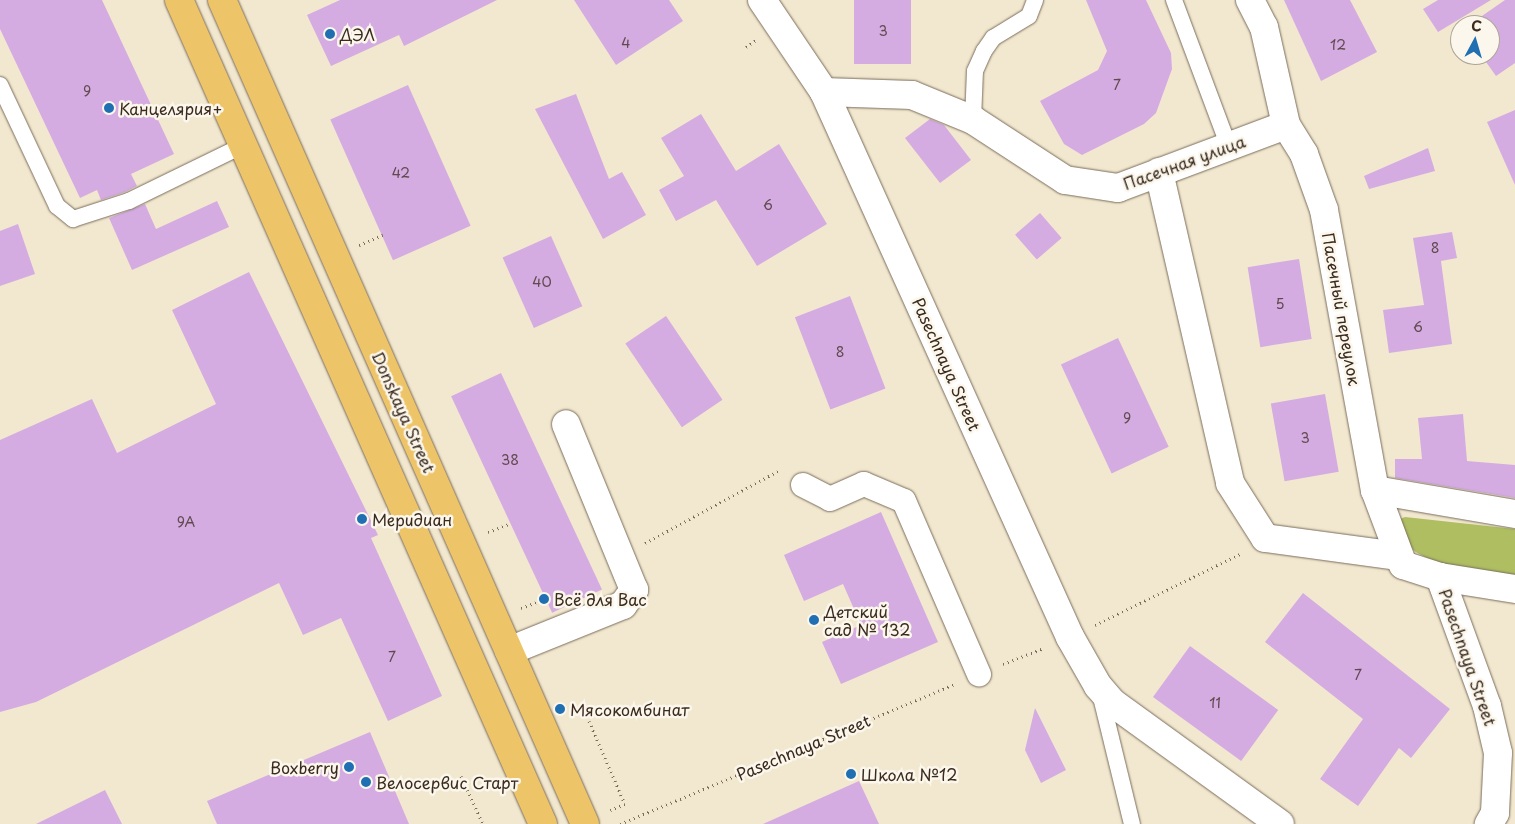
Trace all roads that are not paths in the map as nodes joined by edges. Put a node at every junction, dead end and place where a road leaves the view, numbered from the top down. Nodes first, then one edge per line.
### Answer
1 (179, 0) edge
2 (222, 0) edge
3 (762, 0) edge
4 (1035, 0) edge
5 (1174, 0) edge
6 (1250, 0) edge
7 (0, 85) edge
8 (824, 92) junction
9 (973, 120) junction
10 (1286, 125) junction
11 (244, 145) junction
12 (1229, 147) dead end
13 (1159, 172) junction
14 (566, 424) dead end
15 (802, 485) dead end
16 (1375, 490) junction
17 (1515, 514) edge
18 (1400, 556) junction
19 (1440, 577) junction
20 (1515, 589) edge
21 (509, 651) junction
22 (979, 674) road end
23 (1098, 686) junction
24 (595, 818) edge
25 (543, 824) edge
26 (1132, 824) edge
27 (1280, 824) edge
28 (1489, 824) edge

1 - 11 main road
2 - 21 main road, Donskaya Street
3 - 8 street
4 - 9 lane
5 - 12 lane
6 - 10 street, Пасечный переулок
7 - 11 lane
8 - 9 street, Пасечная улица
8 - 23 street, Pasechnaya Street
9 - 13 street, Пасечная улица
10 - 13 street, Пасечная улица
10 - 16 street, Пасечный переулок
11 - 25 main road
13 - 18 street
14 - 21 street
15 - 22 street
16 - 17 street
16 - 18 street, Пасечный переулок
18 - 19 street
19 - 20 street
19 - 28 street, Pasechnaya Street
21 - 24 main road, Donskaya Street
23 - 26 lane
23 - 27 street, Pasechnaya Street

